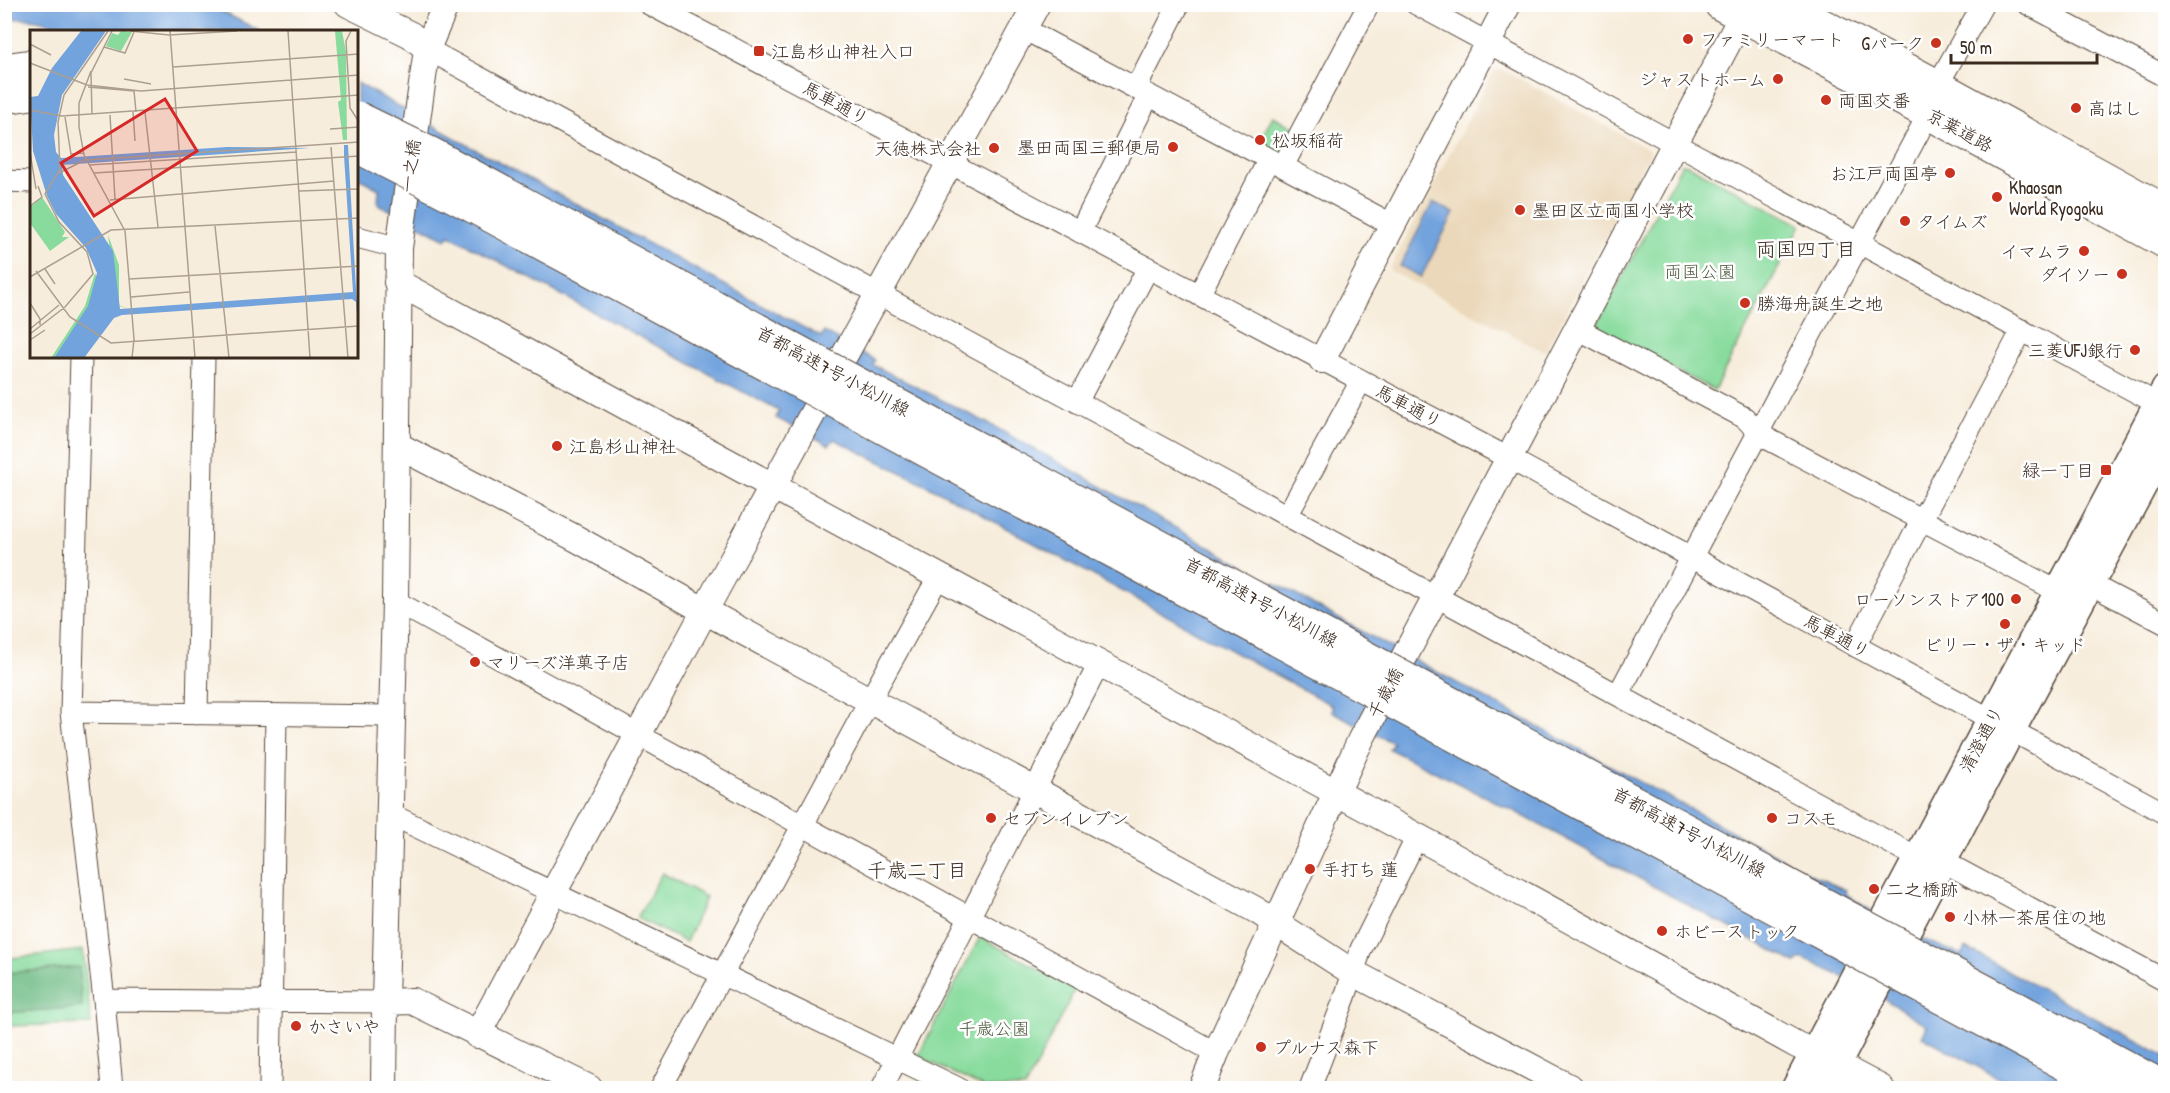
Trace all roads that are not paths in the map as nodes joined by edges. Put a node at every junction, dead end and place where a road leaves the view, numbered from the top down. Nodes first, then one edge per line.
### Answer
1 (348, 4) edge
2 (446, 4) edge
3 (649, 4) edge
4 (1179, 4) edge
5 (1369, 4) edge
6 (1416, 4) edge
7 (1508, 4) edge
8 (1781, 4) edge
9 (1983, 4) edge
10 (2028, 4) edge
11 (1732, 10) edge
12 (1029, 12) edge
13 (1488, 43) junction
14 (427, 49) junction
15 (30, 66) edge
16 (4, 70) edge
17 (2166, 77) edge
18 (1143, 92) junction
19 (30, 93) edge
20 (4, 97) edge
21 (1933, 100) junction
22 (358, 118) edge
23 (1675, 144) junction
24 (358, 146) edge
25 (1276, 163) junction
26 (951, 164) junction
27 (4, 182) edge
28 (30, 182) edge
29 (2166, 212) edge
30 (1393, 225) junction
31 (1080, 232) junction
32 (358, 237) edge
33 (2166, 242) edge
34 (1860, 243) junction
35 (399, 248) junction
36 (1148, 268) junction
37 (397, 282) junction
38 (879, 294) junction
39 (1199, 295) junction
40 (1578, 329) junction
41 (2022, 330) junction
42 (81, 358) edge
43 (204, 358) edge
44 (1322, 360) junction
45 (1361, 381) junction
46 (2162, 396) edge
47 (1077, 402) junction
48 (1758, 432) junction
49 (2166, 442) edge
50 (397, 445) junction
51 (1510, 459) junction
52 (773, 486) junction
53 (1287, 516) junction
54 (1921, 519) junction
55 (1692, 558) junction
56 (939, 576) junction
57 (2090, 584) junction
58 (2059, 592) junction
59 (1436, 597) junction
60 (395, 601) junction
61 (705, 611) junction
62 (2166, 624) edge
63 (1855, 646) junction
64 (1099, 664) junction
65 (1618, 695) junction
66 (870, 700) junction
67 (71, 712) junction
68 (197, 714) junction
69 (276, 715) junction
70 (391, 716) junction
71 (2001, 725) junction
72 (639, 736) junction
73 (1034, 789) junction
74 (1336, 793) junction
75 (390, 814) junction
76 (2166, 814) edge
77 (802, 826) junction
78 (1417, 837) junction
79 (1931, 860) junction
80 (553, 891) junction
81 (969, 918) junction
82 (1276, 922) junction
83 (1352, 972) junction
84 (722, 974) junction
85 (2166, 981) edge
86 (104, 999) junction
87 (271, 1001) junction
88 (385, 1002) junction
89 (477, 1035) junction
90 (1216, 1053) junction
91 (897, 1059) junction
92 (1825, 1069) edge
93 (1561, 1086) edge
94 (112, 1089) edge
95 (270, 1089) edge
96 (384, 1089) edge
97 (589, 1089) edge
98 (662, 1089) edge
99 (882, 1089) edge
100 (958, 1089) edge
101 (1202, 1089) edge
102 (1310, 1089) edge
103 (1796, 1089) edge
104 (1881, 1089) edge
105 (2110, 1089) edge
106 (2164, 1089) edge

1 - 14 street
2 - 14 street, 一之橋
3 - 26 street, 馬車通り
4 - 18 street
5 - 25 street
6 - 13 street
7 - 13 street
8 - 21 highway, 京葉道路
9 - 21 street
10 - 17 street
11 - 21 highway, 京葉道路
11 - 23 street, 千歳橋
12 - 18 street
12 - 26 street
13 - 23 street
13 - 30 street
14 - 35 street, 一之橋
14 - 38 street
15 - 16 highway
18 - 25 street
18 - 31 street
19 - 20 highway
21 - 29 highway, 京葉道路
21 - 33 highway, 京葉道路
21 - 34 street
22 - 106 highway, 首都高速7号小松川線, bridge
23 - 34 street
23 - 40 street, 千歳橋
24 - 105 highway, 首都高速7号小松川線, bridge
25 - 30 street
25 - 39 street
26 - 31 street, 馬車通り
26 - 38 street
27 - 28 street
30 - 44 street
31 - 36 street, 馬車通り
32 - 35 street
34 - 41 street
34 - 48 street
35 - 37 street, 一之橋
36 - 39 street, 馬車通り
36 - 47 street
37 - 50 street, 一之橋
37 - 52 street
38 - 47 street
38 - 52 street, bridge
39 - 44 street, 馬車通り
40 - 48 street
40 - 51 street, 千歳橋
41 - 46 street
41 - 54 street
42 - 67 street
43 - 68 street
44 - 45 street, 馬車通り
45 - 51 street, 馬車通り
45 - 53 street
46 - 58 main road, 清澄通り
47 - 53 street
48 - 54 street
48 - 55 street
49 - 57 main road, 清澄通り
50 - 60 street, 一之橋
50 - 61 street
51 - 55 street, 馬車通り
51 - 59 street, 千歳橋
52 - 56 street
52 - 61 street
53 - 59 street
54 - 58 street
54 - 63 street
55 - 63 street, 馬車通り
55 - 65 street
56 - 64 street
56 - 66 street
57 - 62 street
57 - 71 main road, 清澄通り
58 - 71 main road, 清澄通り
59 - 65 street
59 - 74 street, 千歳橋
60 - 70 street, 一之橋
60 - 72 street
61 - 66 street
61 - 72 street
63 - 71 street, 馬車通り
64 - 73 street
64 - 74 street
65 - 79 street
66 - 73 street
66 - 77 street
67 - 68 street
67 - 86 street
68 - 69 street
69 - 70 street
69 - 87 street
70 - 75 street, 一之橋
71 - 76 street, 馬車通り
71 - 79 main road, 清澄通り
72 - 77 street
72 - 80 street
73 - 81 street
73 - 82 street
74 - 78 street
74 - 82 street, 千歳橋
75 - 80 street
75 - 88 street, 一之橋
77 - 81 street
77 - 84 street
78 - 83 street
78 - 92 street
79 - 85 street
79 - 92 main road, 清澄通り
80 - 84 street
80 - 89 street
81 - 90 street
81 - 91 street
82 - 83 street
82 - 90 street, 千歳橋
83 - 93 street
83 - 102 street
84 - 91 street
84 - 98 street
86 - 87 street
86 - 94 street
87 - 88 street
87 - 95 street
88 - 89 street
88 - 96 street, 一之橋
89 - 97 street
90 - 101 street, 千歳橋
91 - 99 street
91 - 100 street
92 - 103 main road, 清澄通り
92 - 104 street

